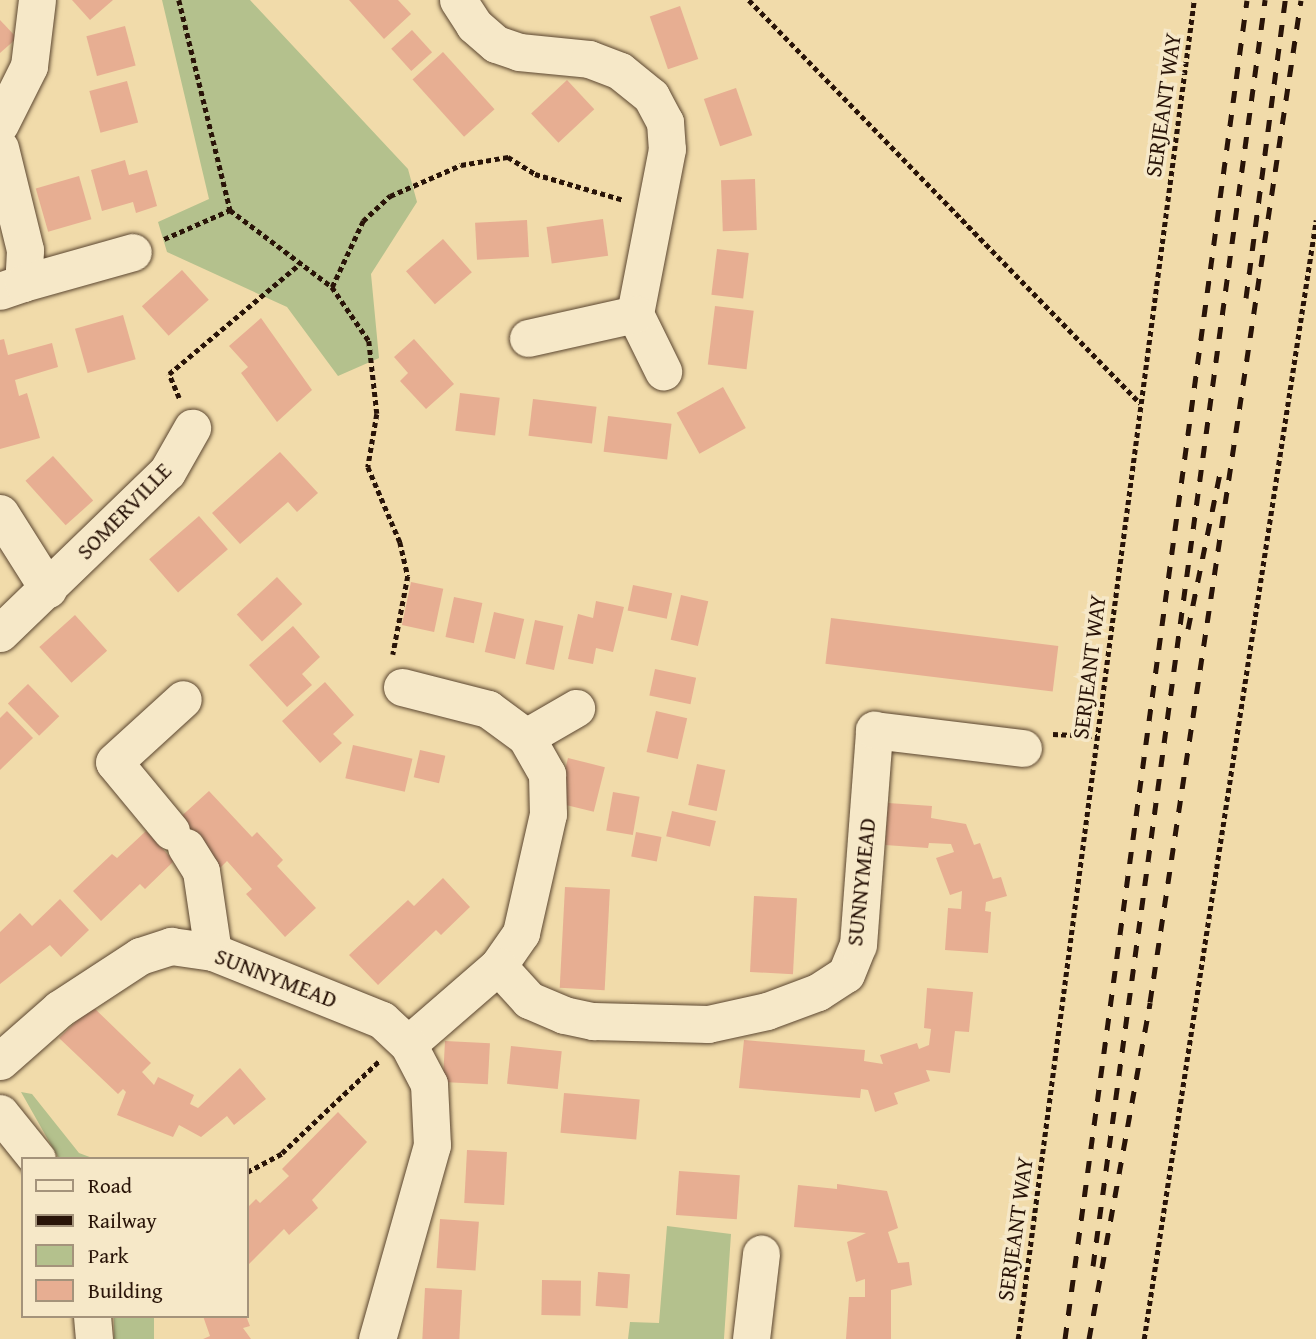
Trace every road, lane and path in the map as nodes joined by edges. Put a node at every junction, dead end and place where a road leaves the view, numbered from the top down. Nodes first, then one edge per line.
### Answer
1 (37, 0) edge
2 (179, 0) edge
3 (458, 0) edge
4 (749, 0) edge
5 (1194, 0) edge
6 (0, 124) edge
7 (0, 148) edge
8 (655, 208) junction
9 (230, 209) junction
10 (1316, 220) edge
11 (133, 252) joint
12 (301, 263) junction
13 (11, 287) edge
14 (332, 287) junction
15 (635, 314) junction
16 (528, 338) dead end
17 (663, 371) dead end
18 (1141, 404) junction
19 (192, 428) joint
20 (0, 513) edge
21 (48, 589) junction
22 (0, 633) edge
23 (402, 687) joint
24 (183, 699) dead end
25 (576, 708) dead end
26 (1097, 736) junction
27 (526, 737) junction
28 (1023, 748) joint
29 (213, 952) junction
30 (498, 966) junction
31 (408, 1044) junction
32 (0, 1060) edge
33 (0, 1113) edge
34 (35, 1157) edge
35 (248, 1171) edge
36 (761, 1254) dead end
37 (92, 1318) edge
38 (94, 1339) edge
39 (377, 1339) edge
40 (751, 1339) edge
41 (1018, 1339) edge
42 (1144, 1339) edge

1 - 6 street
2 - 9 path
3 - 8 street
4 - 18 path
5 - 18 path, SERJEANT WAY
7 - 13 street
8 - 14 path
8 - 15 street
9 - 11 path
9 - 12 path
10 - 42 path
11 - 13 street
12 - 14 path
12 - 19 path
14 - 23 path
15 - 16 street
15 - 17 street
18 - 26 path, SERJEANT WAY
19 - 21 street, SOMERVILLE
20 - 21 street
21 - 22 street, SOMERVILLE
23 - 27 street
24 - 29 street
25 - 27 street
26 - 28 path
26 - 41 path, SERJEANT WAY
27 - 30 street
28 - 30 street, SUNNYMEAD
29 - 31 street, SUNNYMEAD
29 - 32 street, SUNNYMEAD
30 - 31 street
31 - 35 path
31 - 39 street, SUNNYMEAD
33 - 34 street
36 - 40 street
37 - 38 street

